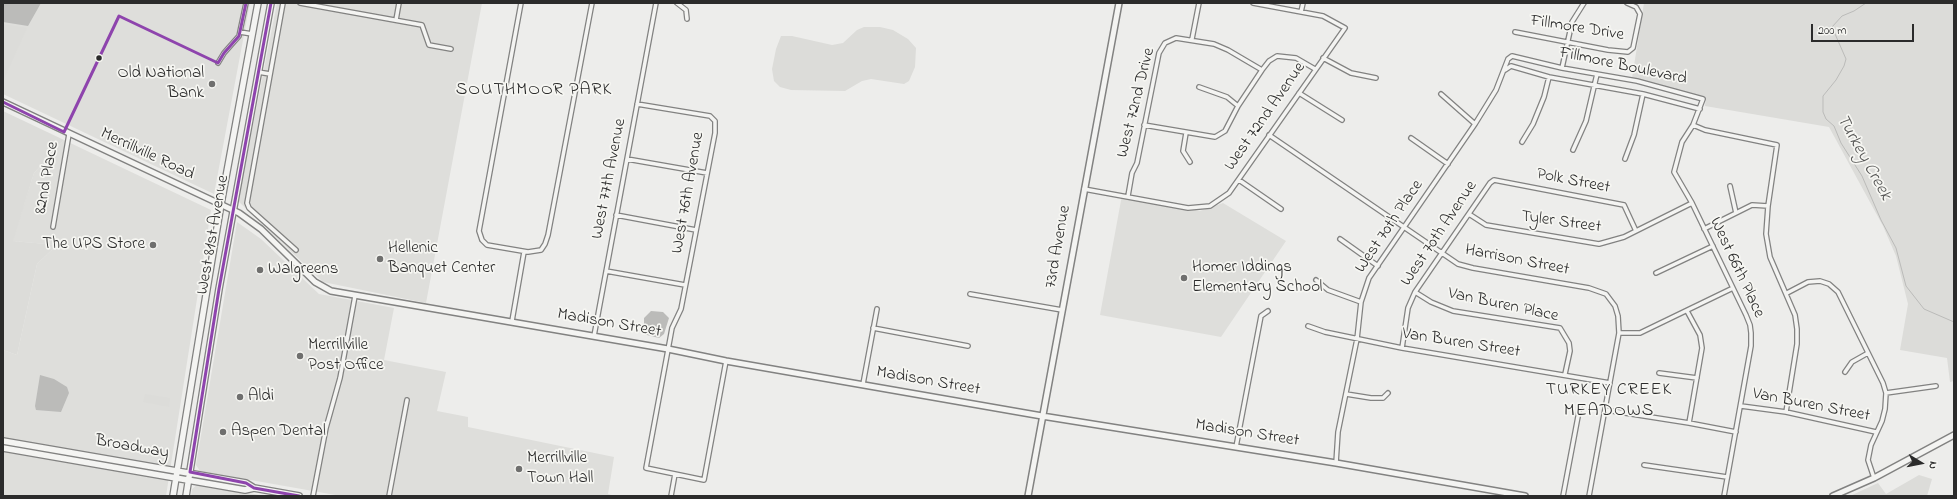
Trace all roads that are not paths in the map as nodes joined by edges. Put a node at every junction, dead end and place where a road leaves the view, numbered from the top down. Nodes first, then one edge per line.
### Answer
1 (246, 3) edge
2 (258, 3) edge
3 (270, 3) edge
4 (283, 3) edge
5 (300, 3) edge
6 (398, 3) edge
7 (521, 3) edge
8 (592, 3) edge
9 (656, 3) edge
10 (677, 3) edge
11 (1120, 3) edge
12 (1199, 3) edge
13 (1254, 3) edge
14 (1303, 3) edge
15 (1584, 3) edge
16 (1627, 3) edge
17 (1301, 12) junction
18 (687, 18) dead end
19 (396, 20) junction
20 (240, 32) junction
21 (1515, 32) dead end
22 (252, 34) junction
23 (1192, 39) junction
24 (1567, 42) junction
25 (452, 49) dead end
26 (1323, 58) junction
27 (218, 63) dead end
28 (1562, 68) junction
29 (1262, 70) junction
30 (1315, 70) junction
31 (1505, 70) junction
32 (258, 72) junction
33 (270, 74) junction
34 (1597, 74) junction
35 (1549, 77) junction
36 (1376, 78) dead end
37 (1595, 85) junction
38 (1199, 87) dead end
39 (1299, 93) junction
40 (1441, 94) dead end
41 (1643, 94) junction
42 (3, 102) edge
43 (637, 104) junction
44 (1238, 106) junction
45 (1700, 109) junction
46 (1342, 120) dead end
47 (1475, 124) junction
48 (1144, 125) junction
49 (1693, 125) junction
50 (1186, 133) junction
51 (69, 134) junction
52 (1269, 135) junction
53 (1411, 138) dead end
54 (1522, 142) dead end
55 (1573, 150) dead end
56 (627, 158) junction
57 (1625, 159) dead end
58 (1190, 162) dead end
59 (1448, 164) junction
60 (708, 173) junction
61 (1239, 180) junction
62 (1490, 183) joint
63 (1730, 186) dead end
64 (1084, 189) junction
65 (1128, 196) junction
66 (1692, 203) junction
67 (221, 204) junction
68 (1768, 206) junction
69 (232, 209) junction
70 (1281, 209) dead end
71 (1736, 213) junction
72 (1469, 214) junction
73 (616, 215) junction
74 (53, 226) dead end
75 (1404, 228) junction
76 (1704, 229) junction
77 (696, 230) junction
78 (1636, 231) junction
79 (1340, 240) dead end
80 (1713, 246) junction
81 (524, 252) junction
82 (286, 254) junction
83 (1442, 254) junction
84 (1378, 266) junction
85 (606, 271) junction
86 (1656, 273) dead end
87 (1316, 280) dead end
88 (685, 285) junction
89 (1733, 288) junction
90 (327, 290) joint
91 (1415, 292) junction
92 (1787, 293) junction
93 (970, 294) dead end
94 (355, 296) junction
95 (1362, 302) junction
96 (877, 309) dead end
97 (1062, 310) junction
98 (1268, 311) dead end
99 (1687, 311) junction
100 (512, 321) junction
101 (1308, 326) dead end
102 (873, 328) junction
103 (1619, 334) junction
104 (594, 336) junction
105 (1357, 339) junction
106 (968, 346) dead end
107 (1402, 348) junction
108 (668, 349) junction
109 (1868, 353) junction
110 (726, 361) junction
111 (1845, 372) dead end
112 (1659, 373) dead end
113 (1565, 374) junction
114 (1697, 378) junction
115 (1610, 382) junction
116 (863, 384) junction
117 (1936, 386) dead end
118 (1388, 393) dead end
119 (1886, 393) junction
120 (1346, 394) junction
121 (407, 400) dead end
122 (1580, 406) dead end
123 (1741, 406) junction
124 (1606, 410) junction
125 (1786, 412) junction
126 (1042, 416) junction
127 (1689, 423) junction
128 (1736, 432) junction
129 (1876, 432) junction
130 (1954, 435) edge
131 (3, 441) edge
132 (1236, 447) junction
133 (3, 448) edge
134 (1336, 463) junction
135 (1644, 465) dead end
136 (177, 470) junction
137 (190, 472) junction
138 (675, 474) junction
139 (1728, 477) junction
140 (176, 478) junction
141 (1874, 478) junction
142 (188, 480) junction
143 (254, 488) junction
144 (1480, 489) junction
145 (173, 496) edge
146 (186, 496) edge
147 (298, 496) edge
148 (313, 496) edge
149 (389, 496) edge
150 (671, 496) edge
151 (1028, 496) edge
152 (1479, 496) edge
153 (1525, 496) edge
154 (1563, 496) edge
155 (1589, 496) edge
156 (1724, 496) edge
157 (1833, 496) edge

1 - 20 street
2 - 22 main road, West 81st Avenue
3 - 32 main road, West 81st Avenue
4 - 33 street
5 - 19 street
6 - 19 street
7 - 81 street
8 - 81 street
9 - 43 street, West 77th Avenue
10 - 18 street
11 - 64 street, 73rd Avenue
12 - 23 street
13 - 17 street
14 - 17 street
15 - 24 street
16 - 24 street, Fillmore Drive
17 - 26 street, West 72nd Avenue
19 - 25 street
20 - 22 street
20 - 27 street
21 - 24 street, Fillmore Drive
22 - 67 main road, West 81st Avenue
23 - 29 street
23 - 48 street, West 72nd Drive
24 - 28 street
26 - 30 street, West 72nd Avenue
26 - 36 street
28 - 31 street, Fillmore Boulevard
28 - 34 street, Fillmore Boulevard
29 - 30 street
29 - 44 street
30 - 39 street, West 72nd Avenue
31 - 35 street, Fillmore Boulevard
31 - 47 street, West 70th Place
32 - 33 street
32 - 69 main road, West 81st Avenue
33 - 82 street
34 - 37 street
34 - 45 street, Fillmore Boulevard
35 - 37 street, Fillmore Boulevard
35 - 54 street
37 - 41 street, Fillmore Boulevard
37 - 55 street
38 - 44 street
39 - 46 street
39 - 52 street, West 72nd Avenue
40 - 47 street
41 - 45 street, Fillmore Boulevard
41 - 57 street
42 - 51 street, Merrillville Road
43 - 56 street, West 77th Avenue
43 - 60 street, West 76th Avenue
44 - 50 street
45 - 49 street, West 66th Place
47 - 59 street, West 70th Place
48 - 50 street
48 - 65 street, West 72nd Drive
49 - 66 street, West 66th Place
49 - 68 street
50 - 58 street
51 - 67 street, Merrillville Road
51 - 74 street, 82nd Place
52 - 61 street, West 72nd Avenue
52 - 75 street, Harrison Street
53 - 59 street
56 - 60 street
56 - 73 street, West 77th Avenue
59 - 75 street, West 70th Place
60 - 77 street, West 76th Avenue
61 - 65 street, West 72nd Avenue
61 - 70 street
62 - 72 street, West 70th Avenue
62 - 78 street, Polk Street
63 - 71 street
64 - 65 street
64 - 97 street, 73rd Avenue
66 - 76 street, West 66th Place
66 - 78 street, Tyler Street
67 - 69 street, Merrillville Road
67 - 136 main road, West 81st Avenue
68 - 71 street
68 - 92 street
69 - 82 street, Merrillville Road
69 - 137 main road, West 81st Avenue
71 - 76 street
72 - 78 street, Tyler Street
72 - 83 street, West 70th Avenue
73 - 77 street
73 - 85 street, West 77th Avenue
75 - 83 street, Harrison Street
75 - 84 street, West 70th Place
76 - 80 street, West 66th Place
77 - 88 street, West 76th Avenue
79 - 84 street
80 - 86 street
80 - 89 street, West 66th Place
81 - 100 street
82 - 90 street, Merrillville Road
83 - 91 street, West 70th Avenue
83 - 103 street, Harrison Street
84 - 95 street, West 70th Place
85 - 88 street
85 - 104 street, West 77th Avenue
87 - 95 street
88 - 108 street, West 76th Avenue
89 - 99 street
89 - 123 street, West 66th Place
90 - 94 street, Madison Street
91 - 107 street, West 70th Avenue
91 - 113 street, Van Buren Place
92 - 109 street
92 - 125 street
93 - 97 street
94 - 100 street, Madison Street
94 - 148 street
95 - 105 street, West 70th Place
96 - 102 street
97 - 126 street, 73rd Avenue
98 - 132 street
99 - 103 street
99 - 114 street
100 - 104 street, Madison Street
101 - 105 street, Van Buren Street
102 - 106 street
102 - 116 street
103 - 115 street
104 - 108 street, Madison Street
105 - 107 street, Van Buren Street
105 - 120 street, West 70th Place
107 - 113 street, Van Buren Street
108 - 110 street, Madison Street
108 - 138 street, West 76th Avenue
109 - 111 street
109 - 119 street
110 - 116 street, Madison Street
110 - 138 street
112 - 114 street
113 - 115 street, Van Buren Street
114 - 127 street
115 - 124 street
116 - 126 street, Madison Street
117 - 119 street
118 - 120 street
119 - 129 street
120 - 134 street, West 70th Place
121 - 149 street
122 - 154 street
123 - 125 street, Van Buren Street
123 - 128 street, West 66th Place
124 - 127 street
124 - 155 street
125 - 129 street, Van Buren Street
126 - 132 street, Madison Street
126 - 151 street, 73rd Avenue
127 - 128 street
128 - 139 street, West 66th Place
129 - 141 street
130 - 141 street
131 - 136 main road, Broadway
132 - 134 street, Madison Street
133 - 140 main road, Broadway
134 - 144 street, Madison Street
135 - 139 street
136 - 137 main road, Broadway
136 - 140 main road, West 81st Avenue
137 - 142 main road, West 81st Avenue
137 - 143 main road, Broadway
138 - 150 street
139 - 156 street, West 66th Place
140 - 142 main road, Broadway
140 - 145 main road, West 81st Avenue
141 - 157 street
142 - 143 main road, Broadway
142 - 146 main road, West 81st Avenue
143 - 147 main road, Broadway
144 - 152 street
144 - 153 street, Madison Street

